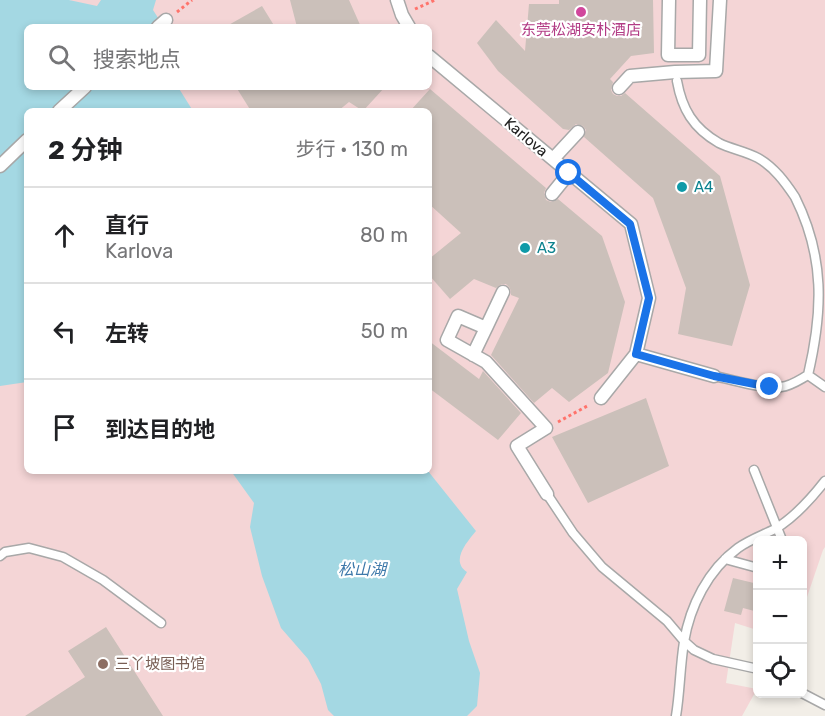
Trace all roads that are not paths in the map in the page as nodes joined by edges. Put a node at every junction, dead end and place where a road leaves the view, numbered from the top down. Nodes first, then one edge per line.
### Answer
1 (398, 0) edge
2 (669, 0) edge
3 (700, 0) edge
4 (720, 0) edge
5 (407, 24) edge
6 (676, 55) junction
7 (432, 59) edge
8 (676, 76) junction
9 (620, 88) dead end
10 (81, 90) edge
11 (61, 108) edge
12 (578, 132) dead end
13 (24, 143) edge
14 (553, 159) junction
15 (0, 166) edge
16 (569, 173) junction
17 (552, 194) dead end
18 (503, 292) dead end
19 (486, 328) junction
20 (636, 354) junction
21 (474, 355) junction
22 (808, 375) junction
23 (714, 376) joint
24 (825, 387) edge
25 (601, 398) road end
26 (754, 470) dead end
27 (825, 482) edge
28 (547, 494) joint
29 (777, 527) junction
30 (780, 536) edge
31 (0, 556) edge
32 (725, 559) junction
33 (753, 567) edge
34 (161, 623) dead end
35 (684, 641) junction
36 (753, 668) edge
37 (807, 696) edge
38 (825, 705) edge
39 (676, 716) edge

1 - 5 street
2 - 6 street
3 - 6 street
4 - 8 street
6 - 8 street
7 - 14 street, Karlova
8 - 9 street
8 - 22 lane
10 - 11 street
12 - 14 street
13 - 15 street
14 - 16 street, Karlova
16 - 17 street
16 - 20 street, Karlova
18 - 19 street
19 - 21 street
19 - 21 street
20 - 23 street
20 - 25 street
21 - 28 street
22 - 23 lane
22 - 24 lane
26 - 29 lane
27 - 29 lane
28 - 35 lane
29 - 30 lane
29 - 32 lane
31 - 34 lane
32 - 33 lane
32 - 35 lane
35 - 36 lane
35 - 39 lane
37 - 38 lane

